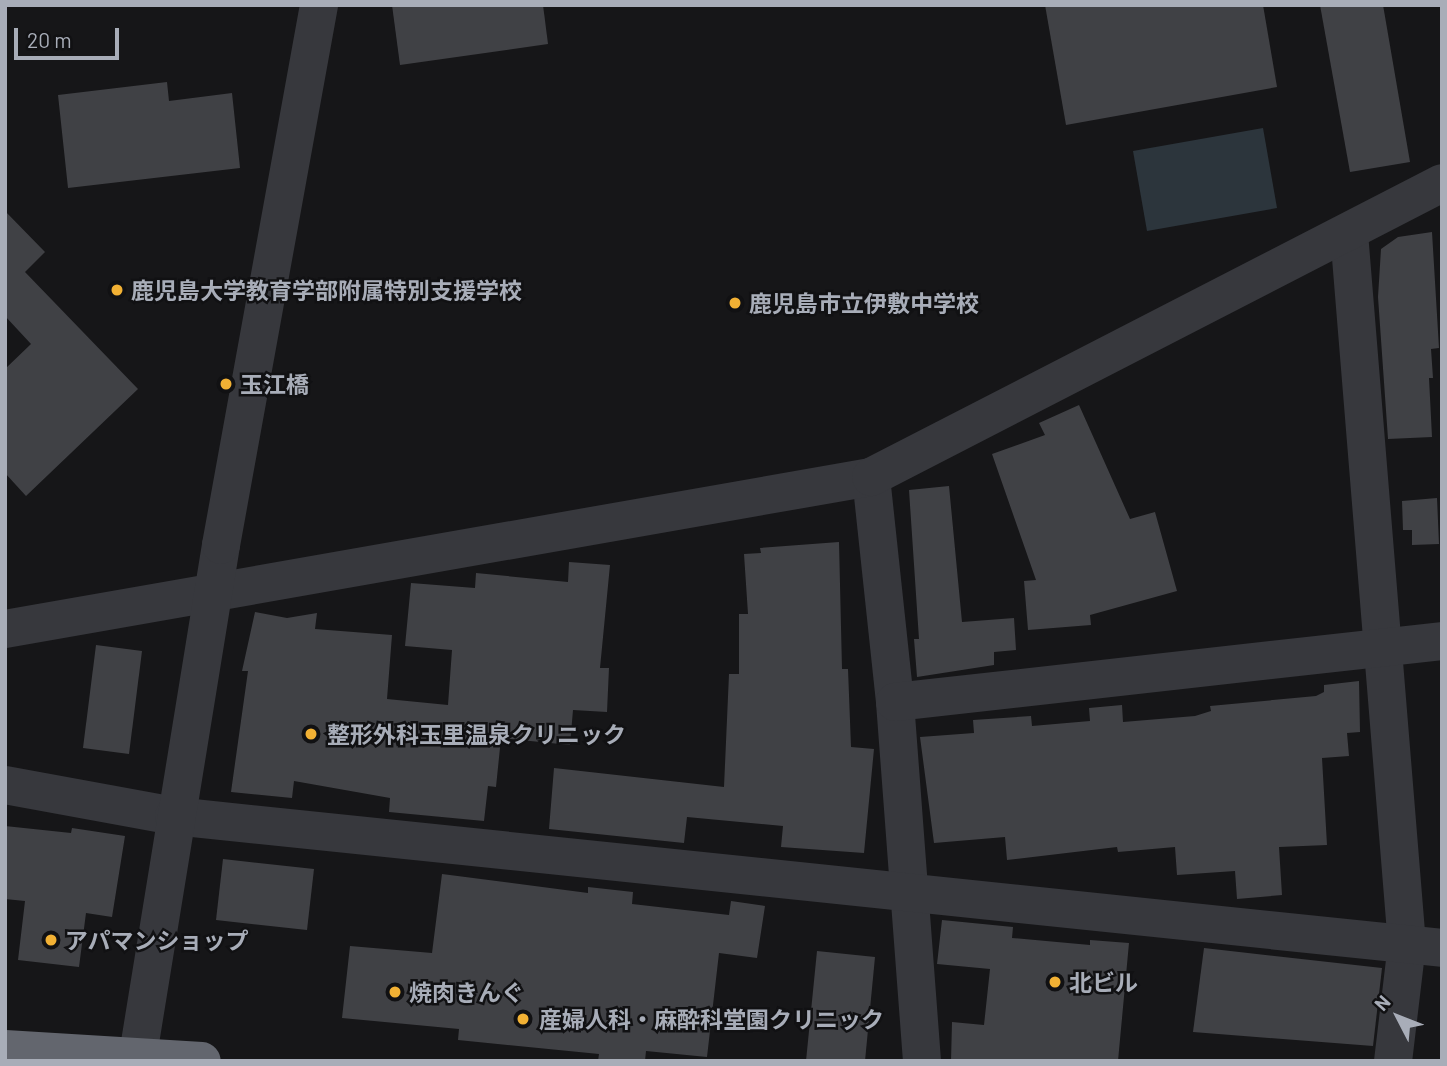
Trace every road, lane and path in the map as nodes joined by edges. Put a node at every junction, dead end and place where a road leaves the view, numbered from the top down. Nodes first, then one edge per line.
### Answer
1 (318, 5) edge
2 (1442, 183) edge
3 (1349, 233) junction
4 (871, 477) junction
5 (215, 591) junction
6 (5, 629) edge
7 (1442, 641) edge
8 (1380, 646) junction
9 (895, 702) junction
10 (5, 786) edge
11 (174, 816) junction
12 (910, 890) junction
13 (1424, 946) edge
14 (5, 1049) edge
15 (137, 1060) edge
16 (202, 1061) edge
17 (922, 1061) edge
18 (1393, 1061) edge

1 - 5 street
2 - 3 street
3 - 4 street
3 - 8 street
4 - 5 street
4 - 9 street
5 - 6 street
5 - 11 street
7 - 8 street
8 - 9 street
8 - 13 street
9 - 12 street
10 - 11 street
11 - 12 street
11 - 15 street
12 - 13 street
12 - 17 street
13 - 18 street
14 - 15 highway
15 - 16 highway

